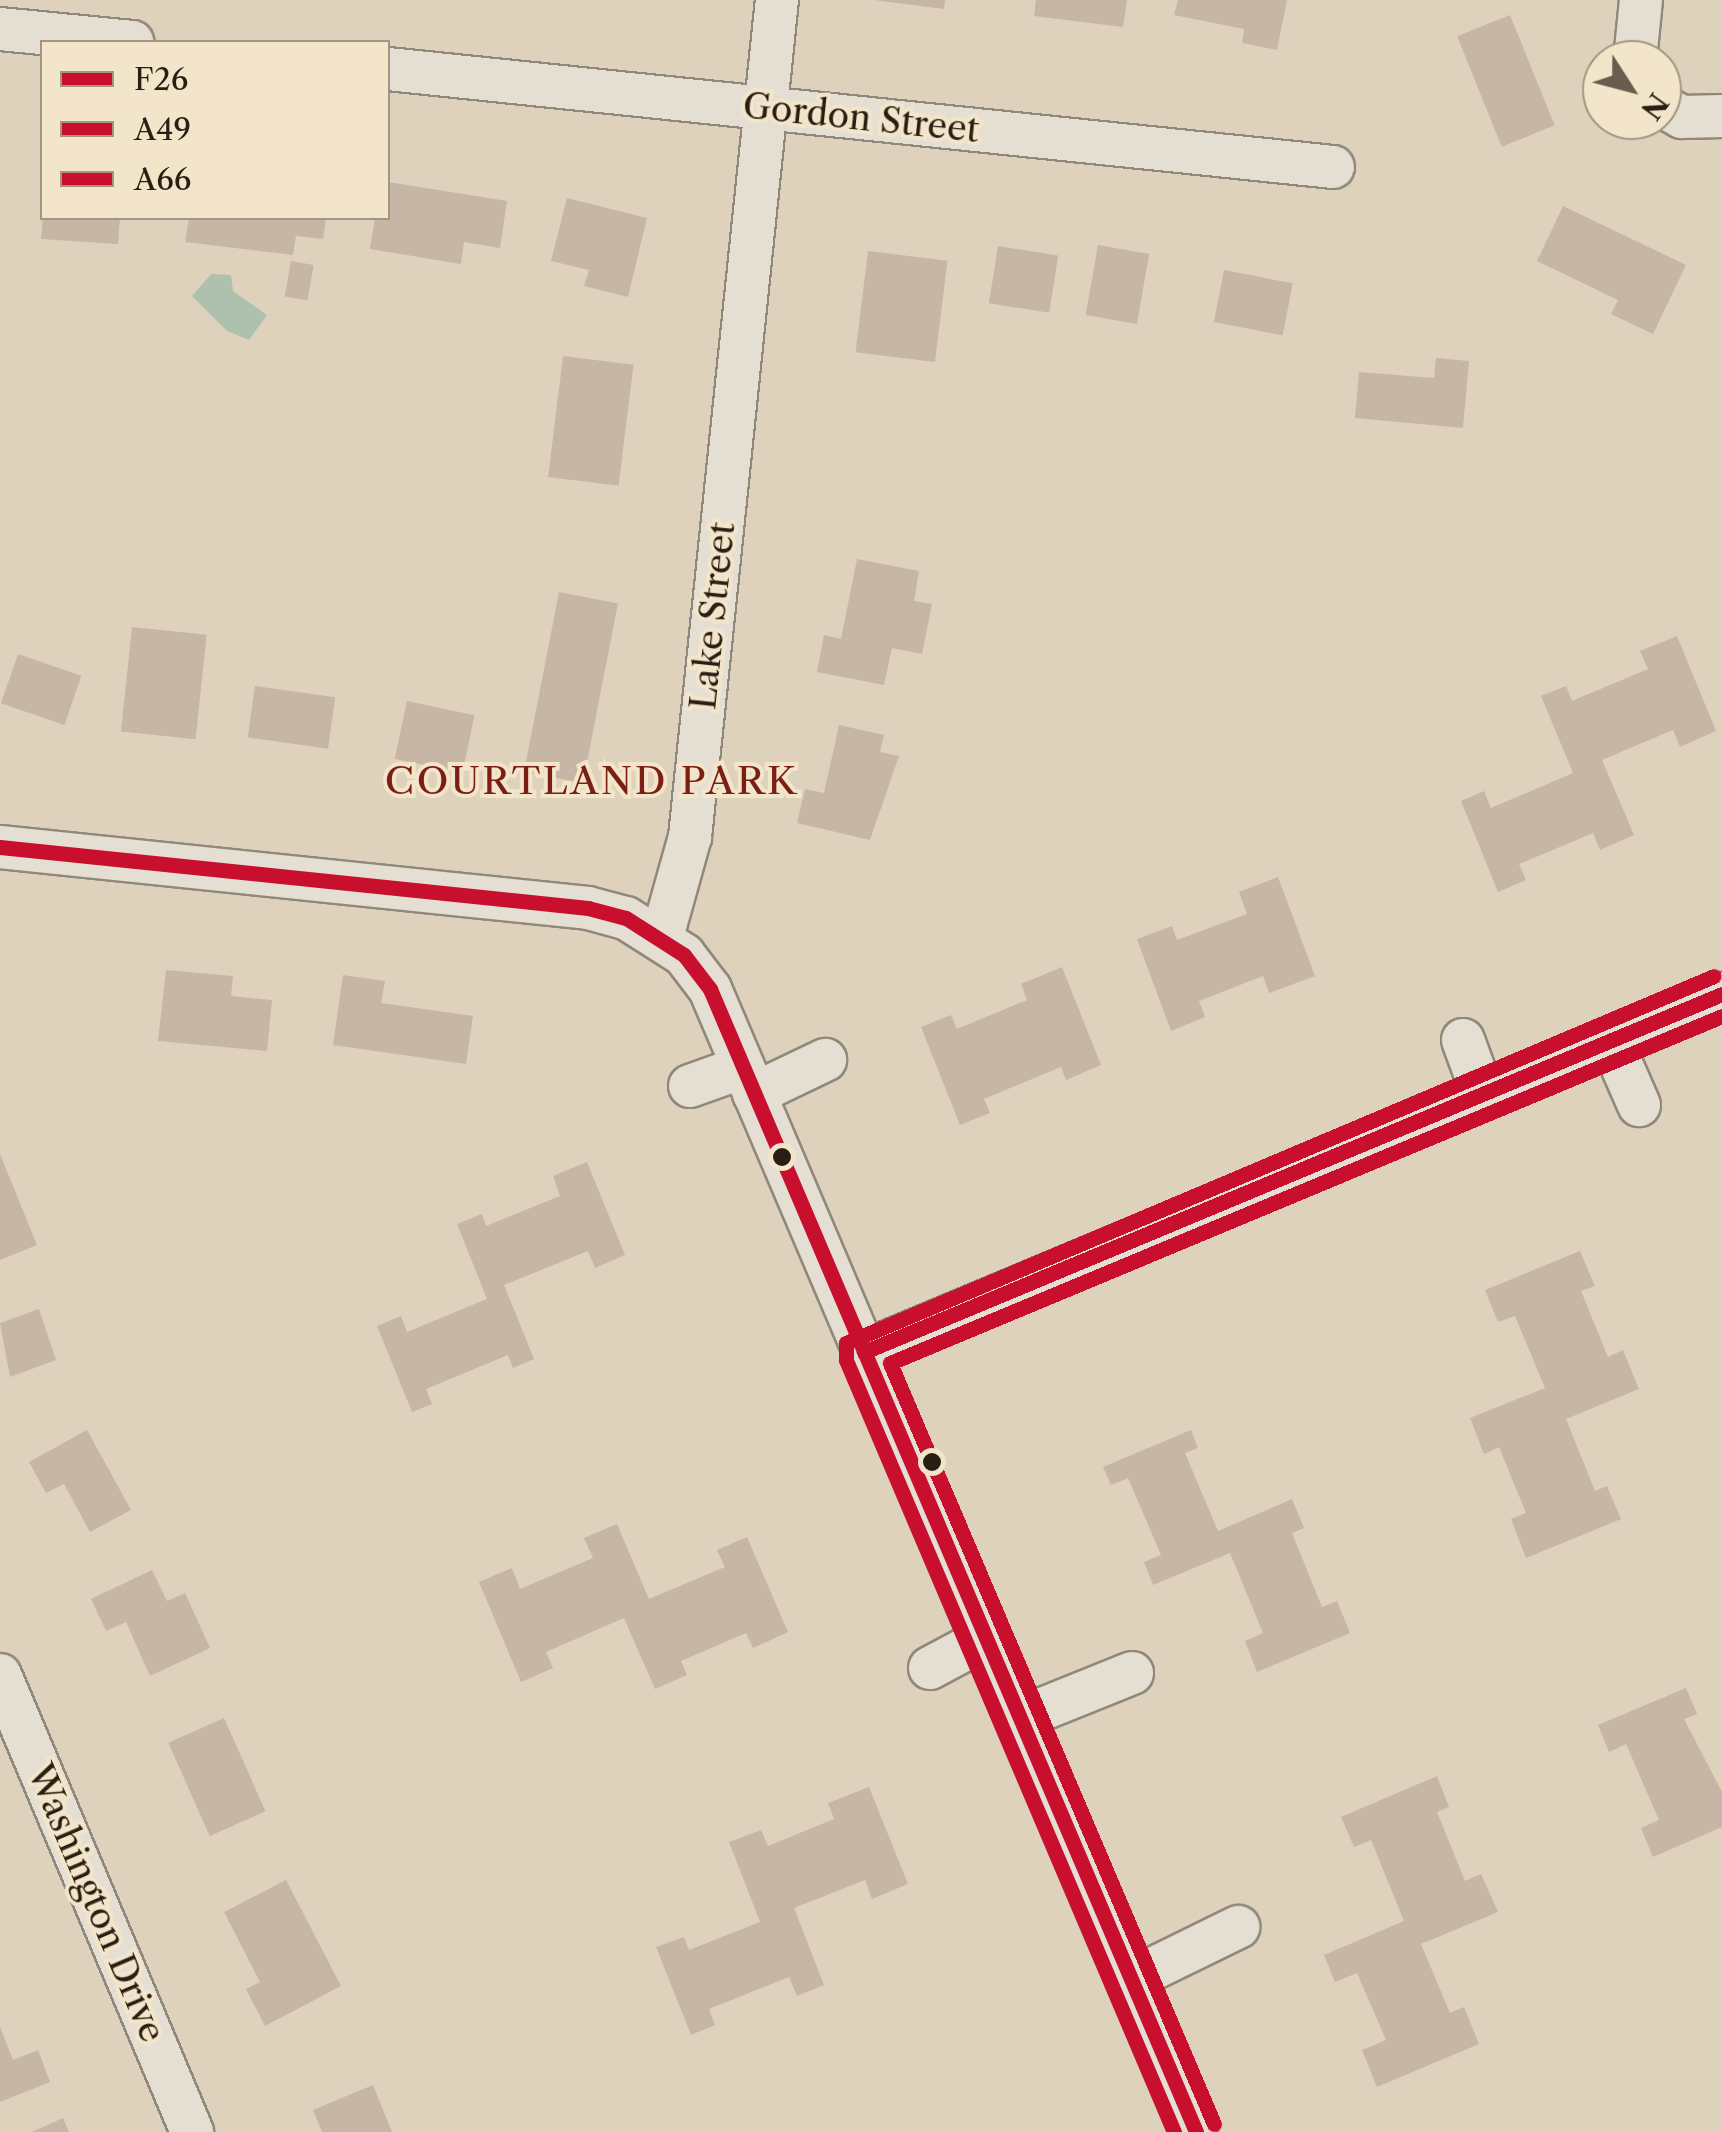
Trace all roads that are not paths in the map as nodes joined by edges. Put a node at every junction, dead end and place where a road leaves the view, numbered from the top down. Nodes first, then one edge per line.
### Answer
1 (777, 0) edge
2 (1641, 0) edge
3 (0, 29) edge
4 (112, 40) edge
5 (1636, 40) edge
6 (390, 69) edge
7 (766, 108) junction
8 (1722, 116) edge
9 (1682, 117) edge
10 (1334, 167) dead end
11 (0, 847) edge
12 (662, 937) junction
13 (1722, 994) edge
14 (1463, 1040) dead end
15 (1611, 1041) junction
16 (825, 1060) dead end
17 (748, 1080) junction
18 (690, 1086) dead end
19 (1482, 1092) junction
20 (1639, 1105) dead end
21 (864, 1352) junction
22 (984, 1639) junction
23 (930, 1668) dead end
24 (1132, 1674) dead end
25 (0, 1675) edge
26 (1018, 1719) junction
27 (1238, 1927) dead end
28 (1128, 1980) junction
29 (192, 2132) edge
30 (1196, 2132) edge

1 - 7 street, Lake Street
2 - 5 street
3 - 4 street
6 - 7 street, Gordon Street
7 - 10 street, Gordon Street
7 - 12 street, Lake Street
8 - 9 street
11 - 12 street
12 - 17 street
13 - 15 street
14 - 19 street
15 - 19 street
15 - 20 street
16 - 17 street
17 - 18 street
17 - 21 street
19 - 21 street
21 - 22 street
22 - 23 street
22 - 26 street
24 - 26 street
25 - 29 street, Washington Drive
26 - 28 street
27 - 28 street
28 - 30 street

